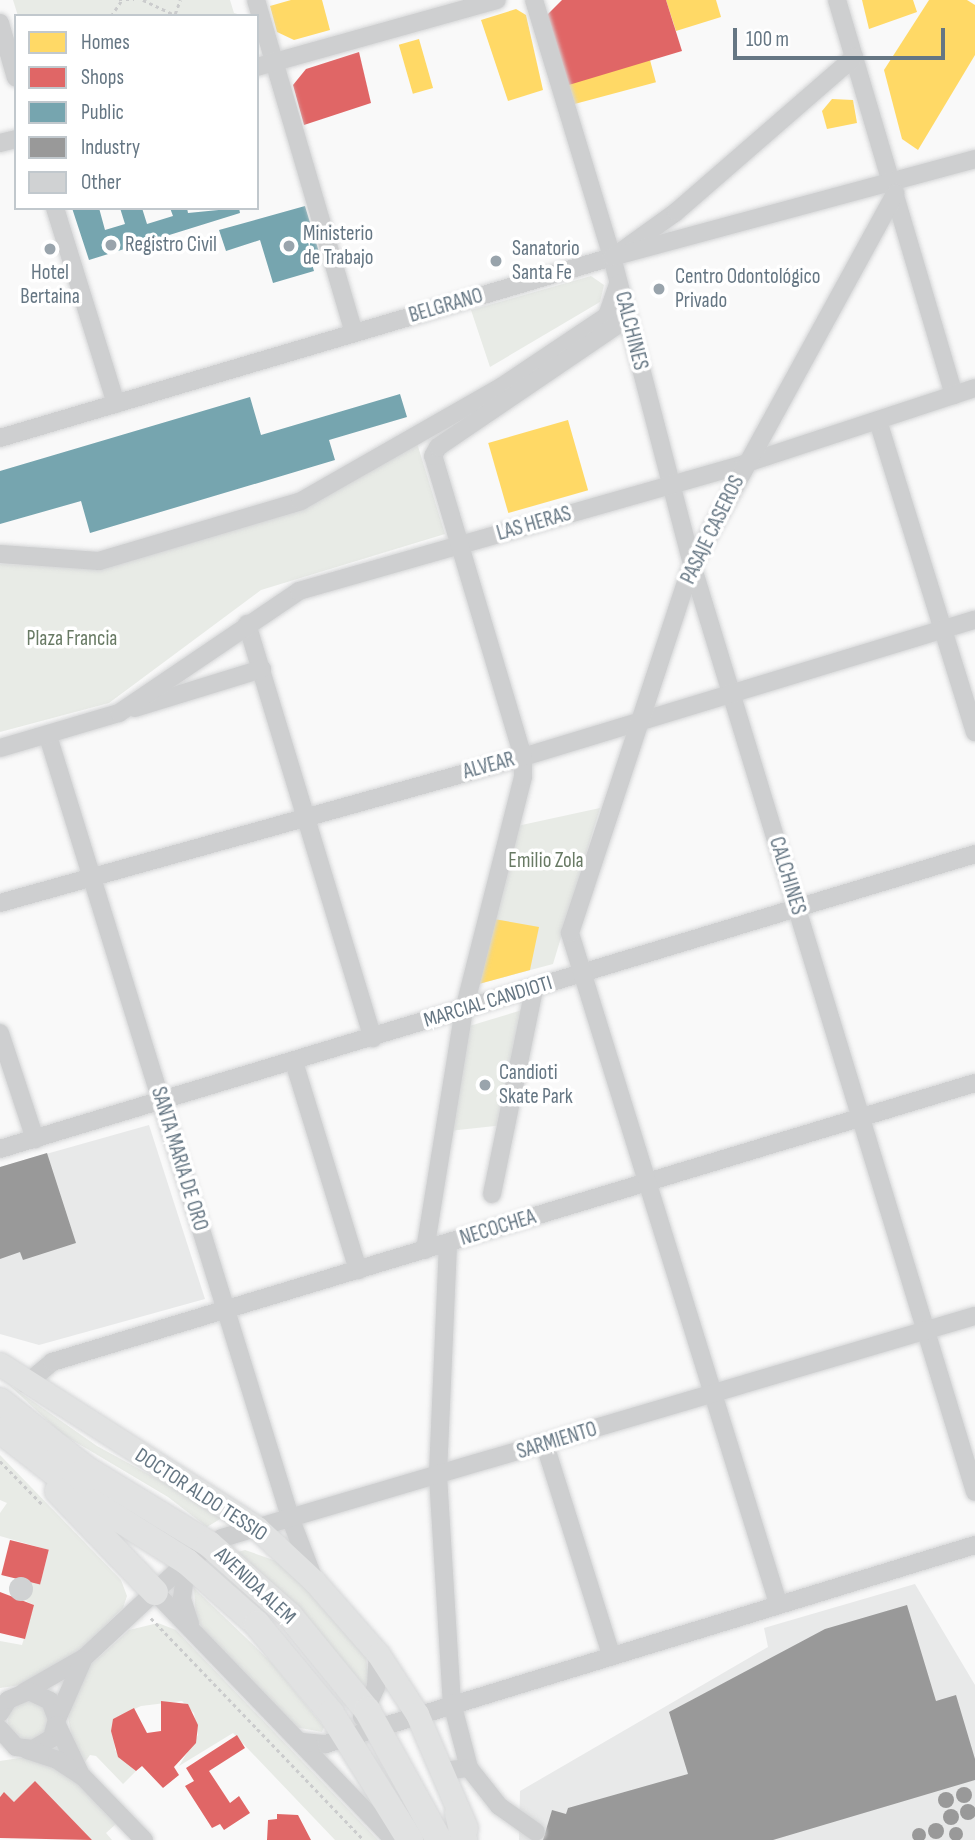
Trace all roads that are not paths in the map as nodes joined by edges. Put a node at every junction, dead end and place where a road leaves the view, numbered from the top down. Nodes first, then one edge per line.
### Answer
1 (497, 0) edge
2 (534, 0) edge
3 (837, 0) edge
4 (259, 19) edge
5 (0, 23) edge
6 (854, 57) junction
7 (266, 64) edge
8 (14, 71) edge
9 (975, 159) edge
10 (895, 187) junction
11 (56, 210) edge
12 (612, 257) junction
13 (618, 281) junction
14 (628, 318) junction
15 (354, 333) junction
16 (975, 388) edge
17 (954, 395) junction
18 (116, 404) junction
19 (878, 421) junction
20 (0, 438) edge
21 (744, 464) junction
22 (670, 485) junction
23 (460, 545) junction
24 (0, 554) edge
25 (692, 565) junction
26 (975, 620) edge
27 (247, 624) junction
28 (945, 629) junction
29 (262, 669) junction
30 (731, 695) junction
31 (119, 713) junction
32 (641, 721) junction
33 (975, 732) edge
34 (48, 736) junction
35 (0, 748) edge
36 (523, 757) junction
37 (307, 816) junction
38 (975, 854) edge
39 (93, 877) junction
40 (0, 903) edge
41 (796, 908) junction
42 (582, 972) junction
43 (534, 989) junction
44 (464, 1010) junction
45 (0, 1033) edge
46 (373, 1038) junction
47 (294, 1062) junction
48 (975, 1083) edge
49 (161, 1103) junction
50 (863, 1118) junction
51 (35, 1139) junction
52 (0, 1149) edge
53 (649, 1181) junction
54 (492, 1194) dead end
55 (448, 1244) junction
56 (425, 1250) junction
57 (358, 1270) junction
58 (226, 1311) junction
59 (975, 1316) edge
60 (924, 1331) junction
61 (0, 1364) edge
62 (26, 1384) junction
63 (711, 1395) junction
64 (0, 1401) edge
65 (2, 1432) edge
66 (545, 1445) junction
67 (438, 1476) junction
68 (975, 1492) edge
69 (291, 1520) junction
70 (257, 1528) junction
71 (209, 1544) junction
72 (975, 1545) edge
73 (187, 1562) junction
74 (314, 1581) junction
75 (147, 1599) junction
76 (778, 1602) junction
77 (195, 1634) junction
78 (378, 1654) junction
79 (611, 1654) junction
80 (85, 1657) junction
81 (13, 1693) edge
82 (452, 1703) junction
83 (0, 1713) edge
84 (417, 1714) junction
85 (372, 1719) junction
86 (57, 1722) junction
87 (0, 1730) edge
88 (347, 1736) junction
89 (302, 1742) junction
90 (24, 1749) junction
91 (0, 1756) edge
92 (469, 1768) junction
93 (443, 1771) junction
94 (82, 1776) junction
95 (458, 1813) junction
96 (536, 1832) dead end
97 (144, 1840) edge
98 (394, 1840) edge
99 (410, 1840) edge
100 (439, 1840) edge
101 (464, 1840) edge
102 (473, 1840) edge

1 - 7 street
2 - 12 street, CALCHINES
3 - 6 street
4 - 7 street
5 - 8 street
6 - 10 street
6 - 12 street
7 - 15 street
9 - 10 street, BELGRANO
10 - 12 street, BELGRANO
10 - 17 street
10 - 21 street, PASAJE CASEROS
11 - 18 street
12 - 13 street, CALCHINES
12 - 15 street, BELGRANO
13 - 14 street, CALCHINES
13 - 24 street
14 - 22 street, CALCHINES
14 - 23 street
15 - 18 street, BELGRANO
16 - 17 street, LAS HERAS
17 - 19 street, LAS HERAS
18 - 20 street, BELGRANO
19 - 21 street, LAS HERAS
19 - 28 street
21 - 22 street, LAS HERAS
21 - 25 street, PASAJE CASEROS
22 - 23 street, LAS HERAS
22 - 25 street, CALCHINES
23 - 27 street, LAS HERAS
23 - 36 street
25 - 30 street, CALCHINES
25 - 32 street, PASAJE CASEROS
26 - 28 street, ALVEAR
27 - 29 street
27 - 31 street, LAS HERAS
28 - 30 street, ALVEAR
28 - 33 street
29 - 31 street, LAS HERAS
29 - 37 street
30 - 32 street, ALVEAR
30 - 41 street, CALCHINES
31 - 34 street, LAS HERAS
32 - 36 street, ALVEAR
32 - 42 street, PASAJE CASEROS
34 - 35 street, LAS HERAS
34 - 39 street, SANTA MARIA DE ORO
36 - 37 street, ALVEAR
36 - 44 street
37 - 39 street, ALVEAR
37 - 46 street
38 - 41 street, MARCIAL CANDIOTI
39 - 40 street, ALVEAR
39 - 49 street, SANTA MARIA DE ORO
41 - 42 street, MARCIAL CANDIOTI
41 - 50 street, CALCHINES
42 - 43 street, MARCIAL CANDIOTI
42 - 53 street, PASAJE CASEROS
43 - 44 street, MARCIAL CANDIOTI
43 - 54 street
44 - 46 street, MARCIAL CANDIOTI
44 - 56 street
45 - 51 street
46 - 47 street, MARCIAL CANDIOTI
47 - 49 street, MARCIAL CANDIOTI
47 - 57 street
48 - 50 street, NECOCHEA
49 - 51 street, MARCIAL CANDIOTI
49 - 58 street, SANTA MARIA DE ORO
50 - 53 street, NECOCHEA
50 - 60 street, CALCHINES
51 - 52 street, MARCIAL CANDIOTI
53 - 55 street, NECOCHEA
53 - 63 street, PASAJE CASEROS
55 - 56 street, NECOCHEA
55 - 67 street
56 - 57 street, NECOCHEA
57 - 58 street, NECOCHEA
58 - 62 street, NECOCHEA
58 - 69 street, SANTA MARIA DE ORO
59 - 60 street, SARMIENTO
60 - 63 street, SARMIENTO
60 - 68 street, CALCHINES
61 - 62 main road, DOCTOR ALDO TESSIO
62 - 70 main road, DOCTOR ALDO TESSIO
63 - 66 street, SARMIENTO
63 - 76 street, PASAJE CASEROS
64 - 71 highway, AVENIDA ALEM
65 - 73 highway, AVENIDA ALEM
65 - 75 highway
66 - 67 street, SARMIENTO
66 - 79 street
67 - 69 street, SARMIENTO
67 - 82 street
69 - 70 street, SARMIENTO
69 - 74 street, SANTA MARIA DE ORO
70 - 71 street, SARMIENTO
70 - 74 main road, DOCTOR ALDO TESSIO
71 - 73 street, SARMIENTO
71 - 85 highway, AVENIDA ALEM
72 - 76 street
73 - 75 street, SARMIENTO
73 - 77 street
73 - 88 highway, AVENIDA ALEM
74 - 78 main road, DOCTOR ALDO TESSIO
75 - 77 street
75 - 80 street, SARMIENTO
76 - 79 street
77 - 89 street
78 - 84 main road, DOCTOR ALDO TESSIO
78 - 85 street
79 - 82 street
80 - 81 street
80 - 86 street
81 - 83 street
81 - 86 street
82 - 84 street
82 - 92 street
84 - 85 street
84 - 93 main road, DOCTOR ALDO TESSIO
85 - 88 street
85 - 100 highway, AVENIDA ALEM
86 - 90 street
86 - 94 street
87 - 90 street
88 - 89 street
88 - 99 highway, AVENIDA ALEM
89 - 98 street
90 - 91 street
90 - 94 street
92 - 93 street
92 - 96 street
93 - 95 main road, DOCTOR ALDO TESSIO
94 - 97 street
95 - 101 highway
95 - 102 main road, DOCTOR ALDO TESSIO

